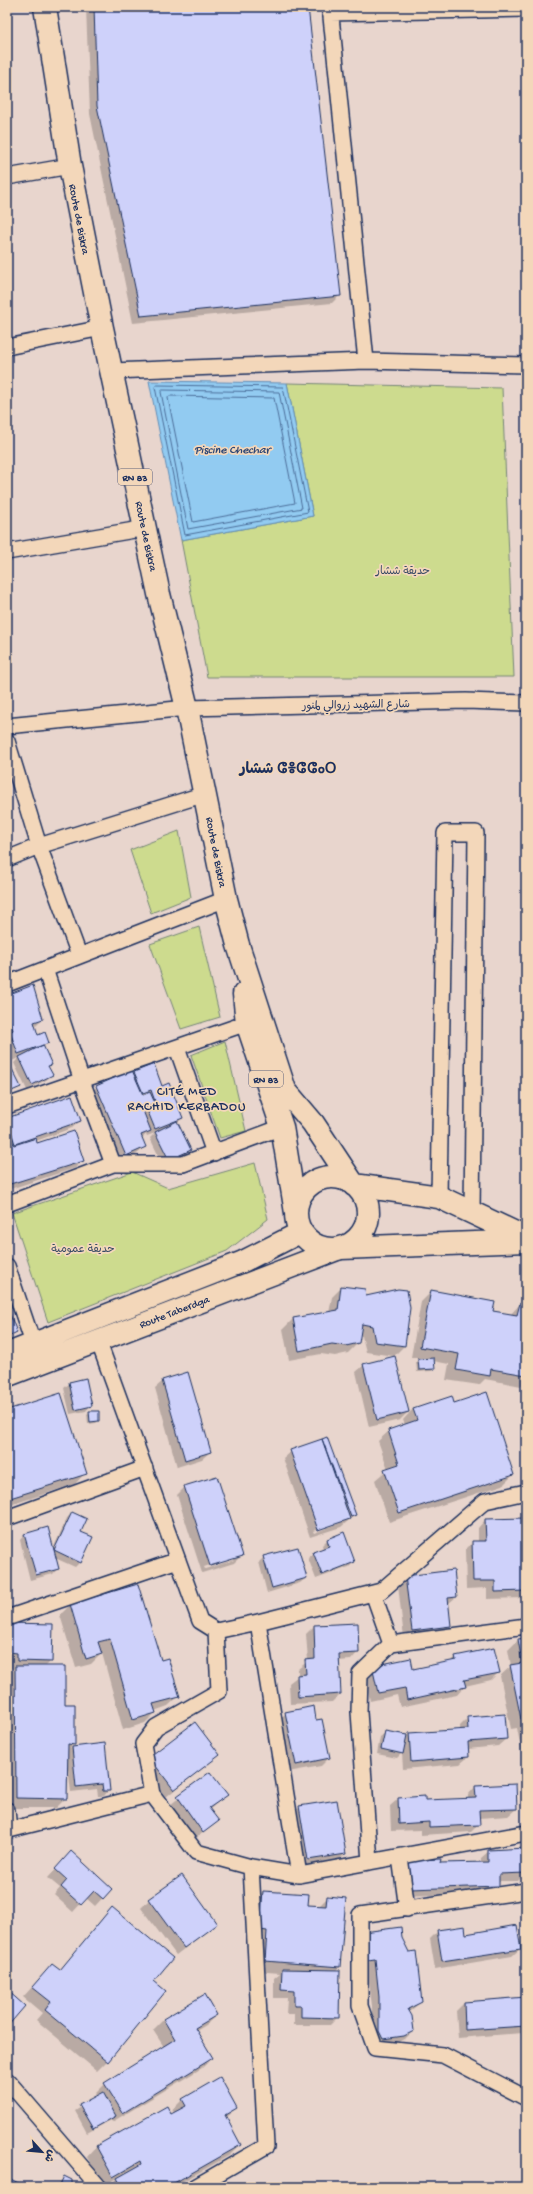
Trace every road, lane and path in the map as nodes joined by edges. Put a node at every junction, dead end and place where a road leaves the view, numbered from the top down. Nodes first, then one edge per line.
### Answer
1 (45, 7) edge
2 (526, 9) edge
3 (330, 10) edge
4 (70, 166) junction
5 (7, 177) edge
6 (102, 328) junction
7 (7, 347) edge
8 (366, 362) junction
9 (526, 365) edge
10 (112, 370) junction
11 (146, 528) junction
12 (7, 552) edge
13 (526, 703) edge
14 (187, 708) junction
15 (7, 726) edge
16 (7, 741) edge
17 (205, 794) junction
18 (40, 846) junction
19 (7, 860) edge
20 (226, 899) junction
21 (238, 945) junction
22 (79, 955) junction
23 (45, 969) junction
24 (7, 984) edge
25 (247, 1023) junction
26 (177, 1048) junction
27 (82, 1081) junction
28 (7, 1106) edge
29 (282, 1127) junction
30 (214, 1153) junction
31 (113, 1164) junction
32 (354, 1185) junction
33 (439, 1197) junction
34 (7, 1204) edge
35 (472, 1212) junction
36 (298, 1222) junction
37 (526, 1238) edge
38 (526, 1241) edge
39 (341, 1248) junction
40 (7, 1266) edge
41 (98, 1340) junction
42 (32, 1345) junction
43 (7, 1354) edge
44 (41, 1364) junction
45 (7, 1376) edge
46 (145, 1468) junction
47 (526, 1492) edge
48 (7, 1518) edge
49 (178, 1560) junction
50 (373, 1593) junction
51 (7, 1618) edge
52 (258, 1622) junction
53 (526, 1626) edge
54 (216, 1631) junction
55 (391, 1644) junction
56 (152, 1794) junction
57 (7, 1810) edge
58 (8, 1831) edge
59 (526, 1833) edge
60 (400, 1857) junction
61 (370, 1862) junction
62 (251, 1867) junction
63 (299, 1875) junction
64 (526, 1891) edge
65 (407, 1909) junction
66 (7, 2080) edge
67 (526, 2098) edge
68 (99, 2187) edge
69 (195, 2187) edge

1 - 4 main road, Route de Biskra / RN 83
2 - 3 street
3 - 8 street
4 - 5 street
4 - 6 main road, Route de Biskra / RN 83
6 - 7 street
6 - 10 main road, Route de Biskra / RN 83
8 - 9 street
8 - 10 street
10 - 11 main road, Route de Biskra / RN 83
11 - 12 street
11 - 14 main road, Route de Biskra / RN 83
13 - 14 street, شارع الشهيد زروالي لمنور
14 - 15 street, شارع الشهيد زروالي لمنور
14 - 17 main road, Route de Biskra / RN 83
16 - 18 street
17 - 18 street
17 - 20 main road, Route de Biskra / RN 83
18 - 19 street
18 - 22 street
20 - 21 main road, Route de Biskra / RN 83
20 - 22 street
21 - 25 main road, RN 83
21 - 32 main road, RN 83
22 - 23 street
23 - 24 street
23 - 27 street
25 - 26 street
25 - 29 main road, RN 83
26 - 27 street
26 - 30 street
27 - 28 street
27 - 31 street
29 - 30 street
29 - 36 main road, RN 83
30 - 31 street
31 - 34 street
32 - 33 main road
32 - 36 main road
32 - 39 main road
33 - 35 main road
33 - 35 street
35 - 37 main road
36 - 39 main road
36 - 42 main road, Route Taberdga
38 - 39 main road
39 - 41 main road, Route Taberdga
40 - 42 street
41 - 44 main road, Route Taberdga
41 - 46 street
42 - 43 main road, Route Taberdga
42 - 44 street
44 - 45 main road, Route Taberdga
46 - 48 street
46 - 49 street
47 - 50 street
49 - 51 street
49 - 54 street
50 - 52 street
50 - 55 street
52 - 54 street
52 - 63 street
53 - 55 street
54 - 56 street
55 - 61 street
56 - 58 street
56 - 62 street
57 - 58 street
59 - 60 street
60 - 61 street
60 - 65 street
61 - 63 street
62 - 63 street
62 - 69 street
64 - 65 street
65 - 67 street
66 - 68 street

